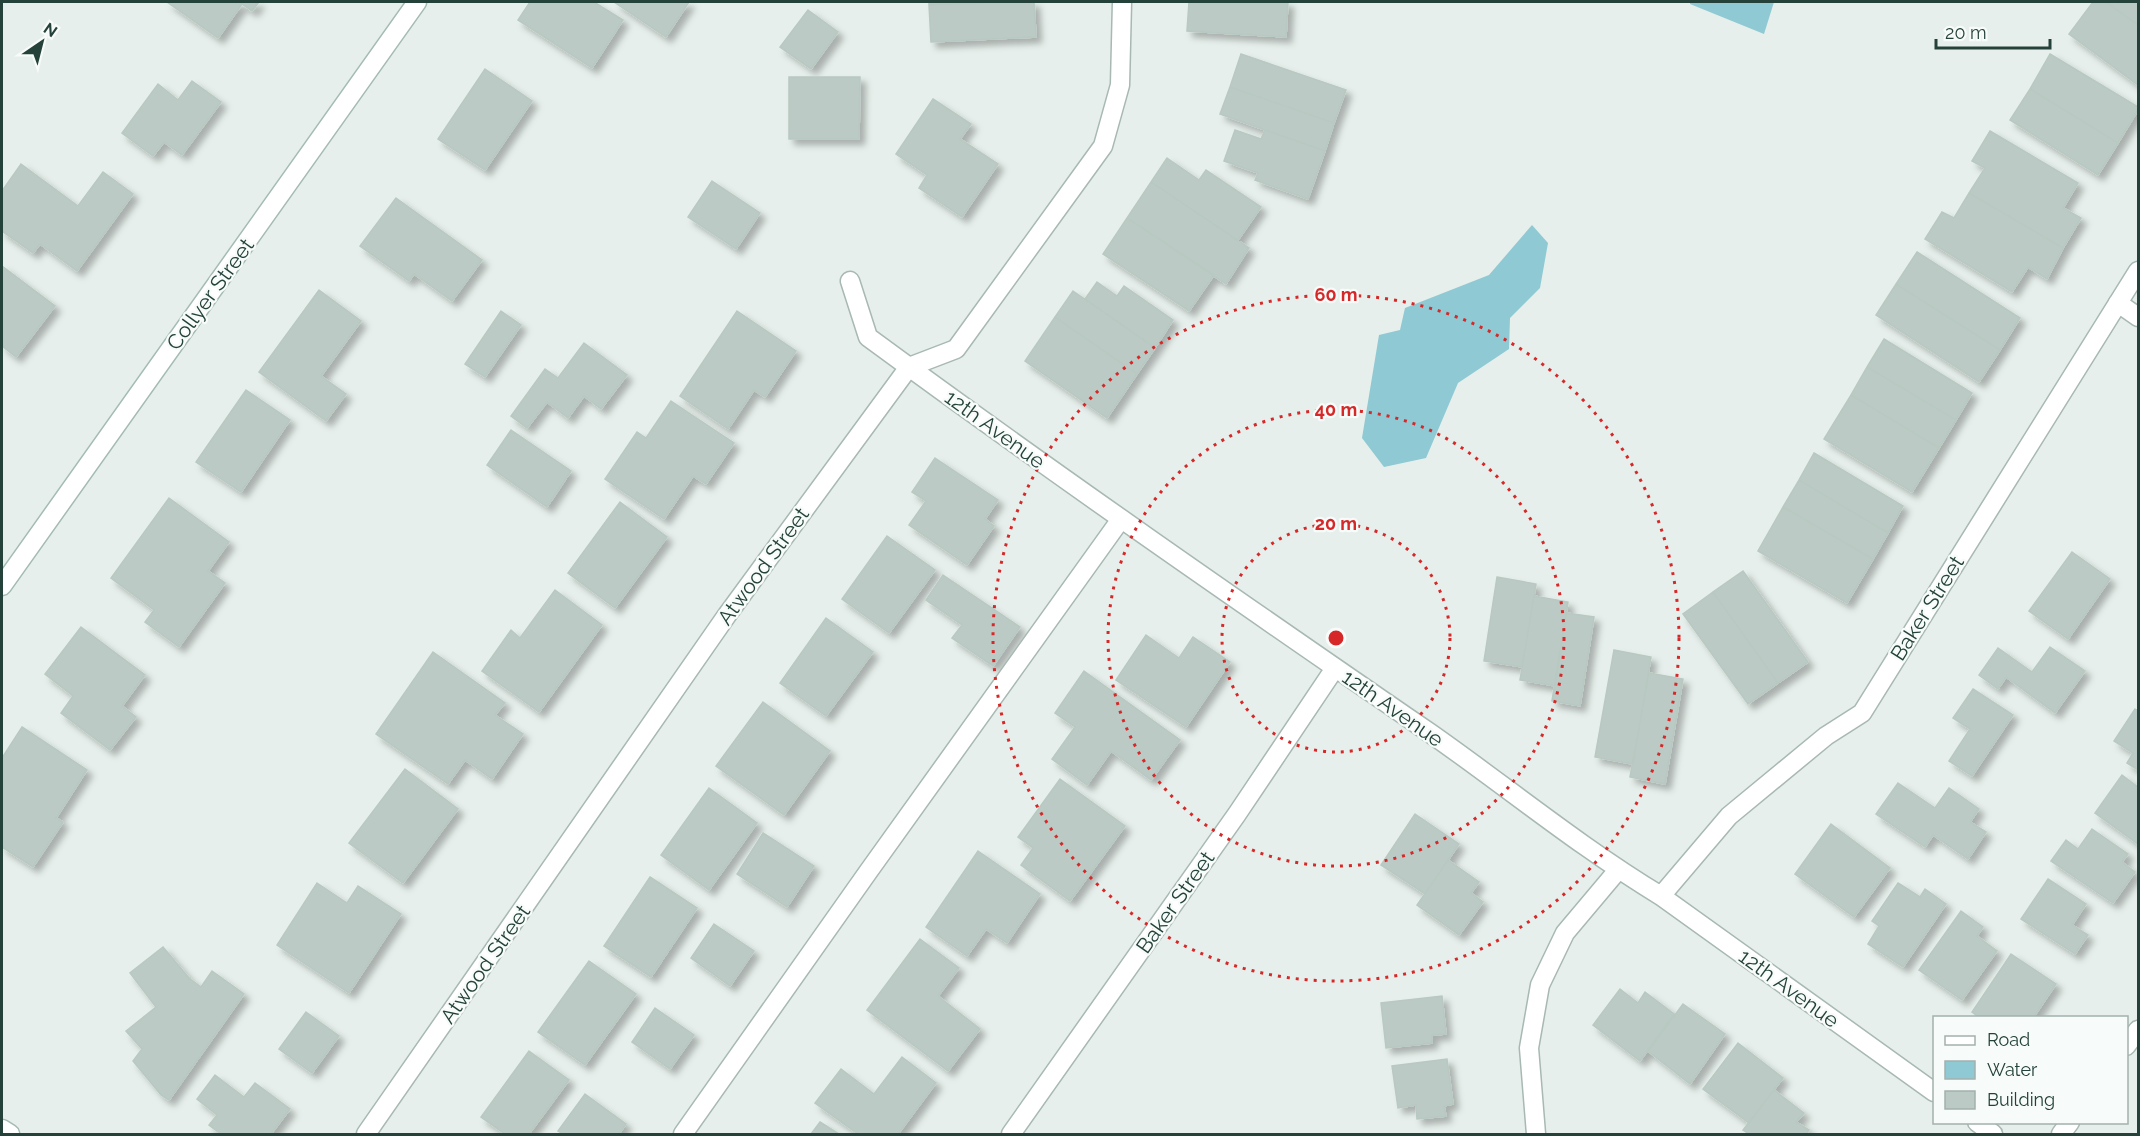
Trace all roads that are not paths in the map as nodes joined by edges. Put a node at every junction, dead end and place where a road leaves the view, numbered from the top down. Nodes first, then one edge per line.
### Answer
1 (417, 2) edge
2 (1122, 2) edge
3 (2139, 271) edge
4 (850, 282) dead end
5 (2118, 303) junction
6 (2139, 317) edge
7 (909, 367) junction
8 (1121, 519) junction
9 (2, 586) edge
10 (1335, 668) junction
11 (1618, 870) junction
12 (1661, 896) junction
13 (2139, 1030) edge
14 (2128, 1045) edge
15 (1933, 1091) edge
16 (1980, 1124) edge
17 (2, 1129) edge
18 (10, 1134) edge
19 (366, 1134) edge
20 (683, 1134) edge
21 (1011, 1134) edge
22 (1536, 1134) edge
23 (1994, 1134) edge

1 - 9 street, Collyer Street
2 - 7 street
3 - 5 street, Baker Street
4 - 7 street, 12th Avenue
5 - 6 street
5 - 12 street, Baker Street
7 - 8 street, 12th Avenue
7 - 19 street, Atwood Street
8 - 10 street, 12th Avenue
8 - 20 street
10 - 11 street, 12th Avenue
10 - 21 street, Baker Street
11 - 12 street, 12th Avenue
11 - 22 street
12 - 15 street, 12th Avenue
13 - 14 street
16 - 23 street
17 - 18 street

